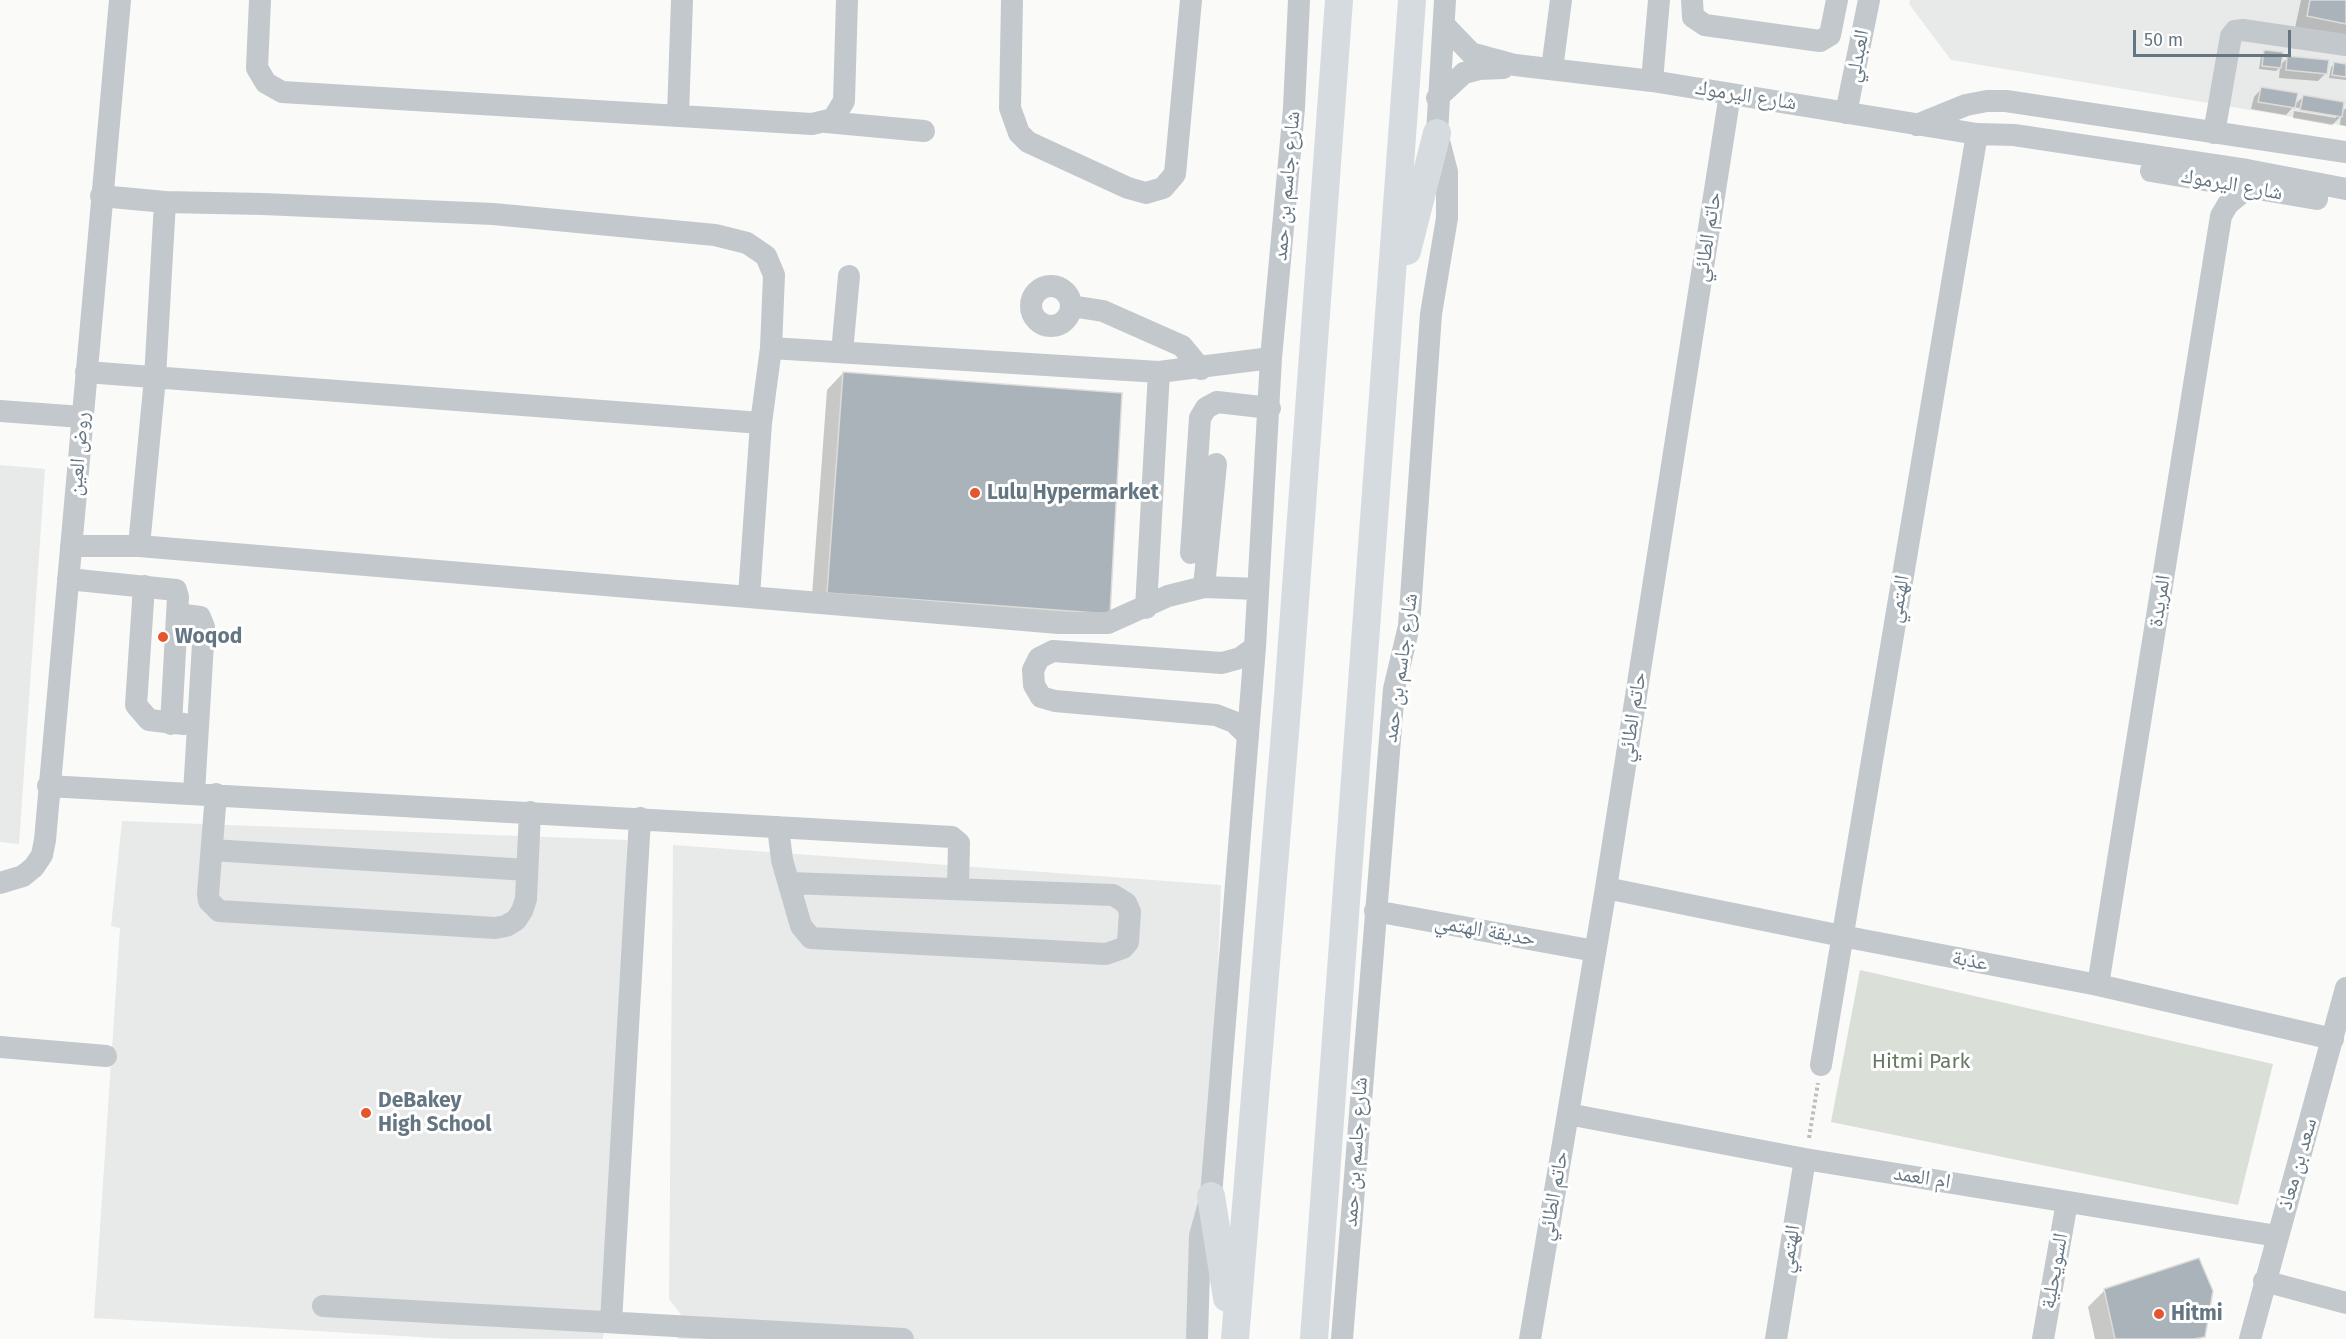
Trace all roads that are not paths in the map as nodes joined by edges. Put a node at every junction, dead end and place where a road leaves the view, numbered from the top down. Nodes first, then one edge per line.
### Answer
1 (120, 0) edge
2 (261, 0) edge
3 (682, 0) edge
4 (848, 0) edge
5 (1012, 0) edge
6 (1191, 0) edge
7 (1299, 0) edge
8 (1339, 0) edge
9 (1412, 0) edge
10 (1445, 0) edge
11 (1560, 0) edge
12 (1659, 0) edge
13 (1692, 0) edge
14 (1837, 0) edge
15 (1869, 0) edge
16 (1445, 26) junction
17 (2346, 45) edge
18 (1515, 65) junction
19 (1552, 69) junction
20 (1652, 81) junction
21 (1730, 94) junction
22 (1437, 98) junction
23 (1846, 113) junction
24 (678, 115) junction
25 (826, 122) junction
26 (1917, 125) junction
27 (924, 131) dead end
28 (1437, 133) junction
29 (1977, 134) junction
30 (2214, 134) junction
31 (2346, 152) edge
32 (2204, 180) junction
33 (2249, 187) junction
34 (2346, 189) edge
35 (101, 196) junction
36 (165, 202) junction
37 (2346, 204) edge
38 (2221, 216) junction
39 (849, 276) dead end
40 (1392, 279) junction
41 (1071, 306) junction
42 (1048, 327) junction
43 (771, 348) junction
44 (842, 352) junction
45 (1271, 358) junction
46 (1047, 366) junction
47 (1201, 369) junction
48 (86, 372) junction
49 (1159, 372) junction
50 (154, 378) junction
51 (1270, 408) junction
52 (0, 411) edge
53 (82, 417) junction
54 (761, 423) junction
55 (1216, 464) dead end
56 (71, 546) junction
57 (139, 546) junction
58 (1191, 552) dead end
59 (68, 579) junction
60 (144, 586) junction
61 (1204, 587) junction
62 (1258, 589) junction
63 (749, 596) junction
64 (1146, 608) junction
65 (177, 614) junction
66 (1255, 647) junction
67 (171, 724) junction
68 (198, 725) junction
69 (1248, 736) junction
70 (48, 786) junction
71 (205, 794) junction
72 (530, 812) junction
73 (640, 818) junction
74 (777, 827) junction
75 (212, 850) junction
76 (527, 870) junction
77 (0, 883) edge
78 (790, 884) junction
79 (958, 888) junction
80 (1606, 888) junction
81 (1375, 911) junction
82 (1842, 936) junction
83 (1595, 951) junction
84 (2098, 985) junction
85 (2346, 988) edge
86 (2333, 1039) junction
87 (0, 1047) edge
88 (106, 1056) dead end
89 (1821, 1065) road end
90 (1568, 1114) junction
91 (1805, 1159) junction
92 (1211, 1196) junction
93 (2067, 1202) junction
94 (2277, 1236) junction
95 (2264, 1281) junction
96 (2346, 1304) edge
97 (323, 1306) dead end
98 (611, 1322) junction
99 (903, 1339) edge
100 (1197, 1339) edge
101 (1230, 1339) edge
102 (1235, 1339) edge
103 (1314, 1339) edge
104 (1342, 1339) edge
105 (1530, 1339) edge
106 (1776, 1339) edge
107 (2043, 1339) edge
108 (2250, 1339) edge

1 - 35 street, روض العين
2 - 24 street
3 - 24 street
4 - 25 street
5 - 6 street
7 - 45 street, شارع جاسم بن حمد
8 - 102 main road, شارع جاسم بن حمد
9 - 40 main road, شارع جاسم بن حمد
10 - 16 street, شارع جاسم بن حمد
11 - 19 street
12 - 20 street
13 - 14 street
15 - 23 street, العبدلي
16 - 18 street
16 - 22 street, شارع جاسم بن حمد
17 - 30 street
18 - 19 street, شارع اليرموك
18 - 22 street
19 - 20 street, شارع اليرموك
20 - 21 street, شارع اليرموك
21 - 23 street, شارع اليرموك
21 - 80 street, حاتم الطائي
22 - 28 street, شارع جاسم بن حمد
23 - 26 street, شارع اليرموك
24 - 25 street
25 - 27 street
26 - 29 street, شارع اليرموك
26 - 30 street
28 - 40 main road
28 - 81 street, شارع جاسم بن حمد
29 - 32 street, شارع اليرموك
29 - 34 street, شارع اليرموك
29 - 82 street, الهتمي
30 - 31 street
32 - 33 street, شارع اليرموك
32 - 38 street
33 - 37 street, شارع اليرموك
33 - 38 street
35 - 36 street
35 - 48 street, روض العين
36 - 43 street
36 - 50 street
38 - 84 street, المريدة
39 - 44 street
40 - 103 main road, شارع جاسم بن حمد
41 - 42 street
41 - 42 street
41 - 47 street
42 - 46 street
43 - 44 street
43 - 54 street
44 - 46 street
45 - 47 street
45 - 51 street, شارع جاسم بن حمد
46 - 49 street
47 - 49 street
48 - 50 street
48 - 53 street, روض العين
49 - 64 street
50 - 54 street
50 - 57 street
51 - 58 street
51 - 62 street, شارع جاسم بن حمد
52 - 53 street
53 - 56 street, روض العين
54 - 63 street
55 - 61 street
56 - 57 street
56 - 59 street, روض العين
57 - 63 street
59 - 60 street
59 - 70 street, روض العين
60 - 65 street
60 - 67 street
61 - 62 street
61 - 64 street
62 - 66 street, شارع جاسم بن حمد
63 - 64 street
65 - 67 street
65 - 68 street
66 - 69 street, شارع جاسم بن حمد
66 - 69 street
67 - 68 street
68 - 71 street
69 - 92 street, شارع جاسم بن حمد
70 - 71 street
70 - 77 street, روض العين
71 - 72 street
71 - 75 street
72 - 73 street
72 - 76 street
73 - 74 street
73 - 98 street
74 - 78 street
74 - 79 street
75 - 76 street
75 - 76 street
78 - 79 street
78 - 79 street
80 - 82 street, عذبة
80 - 83 street, حاتم الطائي
81 - 83 street, حديقة الهتمي
81 - 104 street, شارع جاسم بن حمد
82 - 84 street, عذبة
82 - 89 street, الهتمي
83 - 90 street, حاتم الطائي
84 - 86 street, عذبة
85 - 86 street, سعد بن معاذ
86 - 94 street, سعد بن معاذ
87 - 88 street
90 - 91 street, ام العمد
90 - 105 street, حاتم الطائي
91 - 93 street, ام العمد
91 - 106 street, الهتمي
92 - 100 street, شارع جاسم بن حمد
92 - 101 main road
93 - 94 street, ام العمد
93 - 107 street, السويحلية
94 - 95 street, سعد بن معاذ
95 - 96 street
95 - 108 street, سعد بن معاذ
97 - 98 street
98 - 99 street

